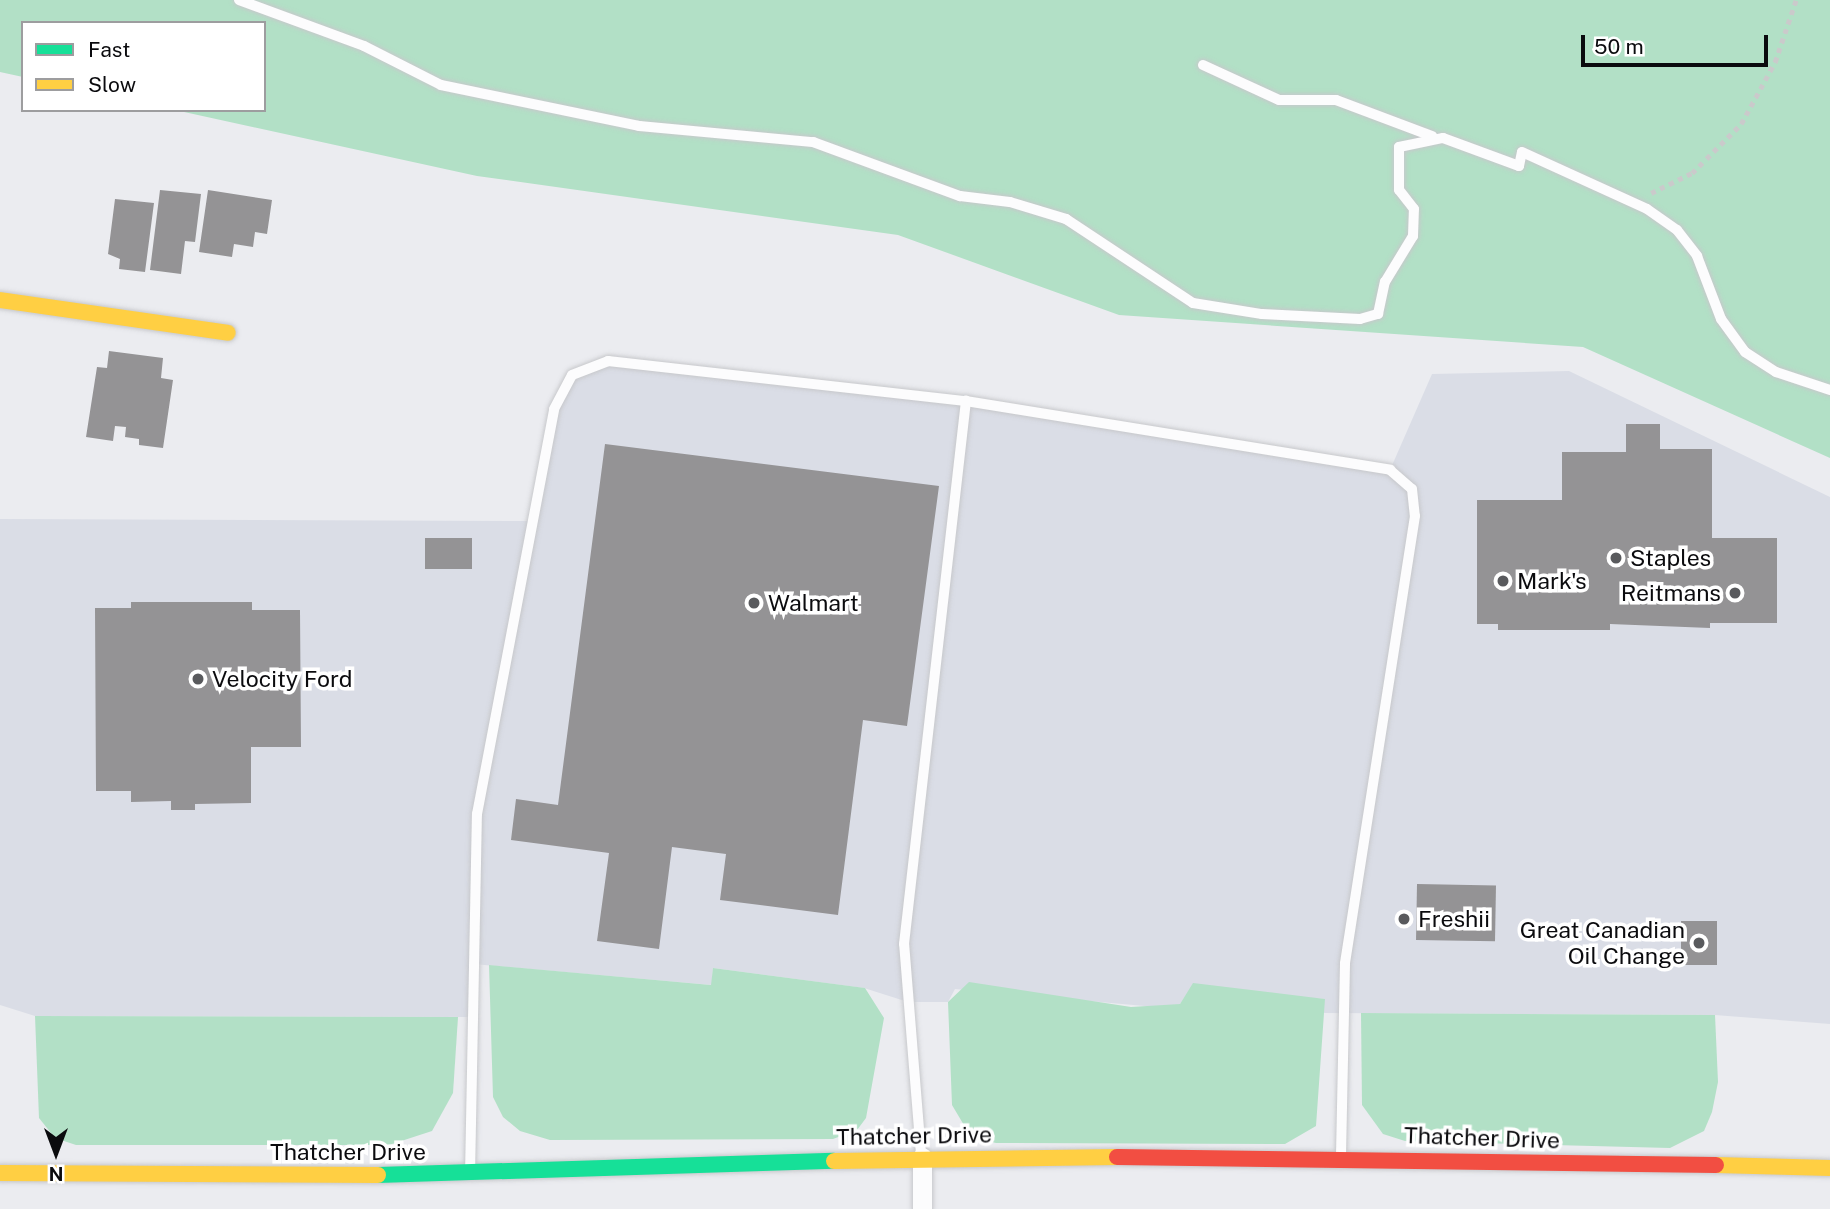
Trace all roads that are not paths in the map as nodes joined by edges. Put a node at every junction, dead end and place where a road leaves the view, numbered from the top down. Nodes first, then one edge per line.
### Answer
1 (239, 0) edge
2 (1203, 65) dead end
3 (1443, 138) junction
4 (0, 300) edge
5 (228, 333) dead end
6 (1830, 390) edge
7 (966, 401) junction
8 (922, 1157) junction
9 (1341, 1157) junction
10 (1830, 1168) edge
11 (0, 1173) edge
12 (470, 1176) junction
13 (922, 1209) edge

1 - 3 lane
2 - 3 lane
3 - 6 lane
4 - 5 main road
7 - 8 lane
7 - 9 lane
7 - 12 lane
8 - 9 main road, Thatcher Drive
8 - 12 main road, Thatcher Drive
8 - 13 street
9 - 10 main road, Thatcher Drive
11 - 12 main road, Thatcher Drive

